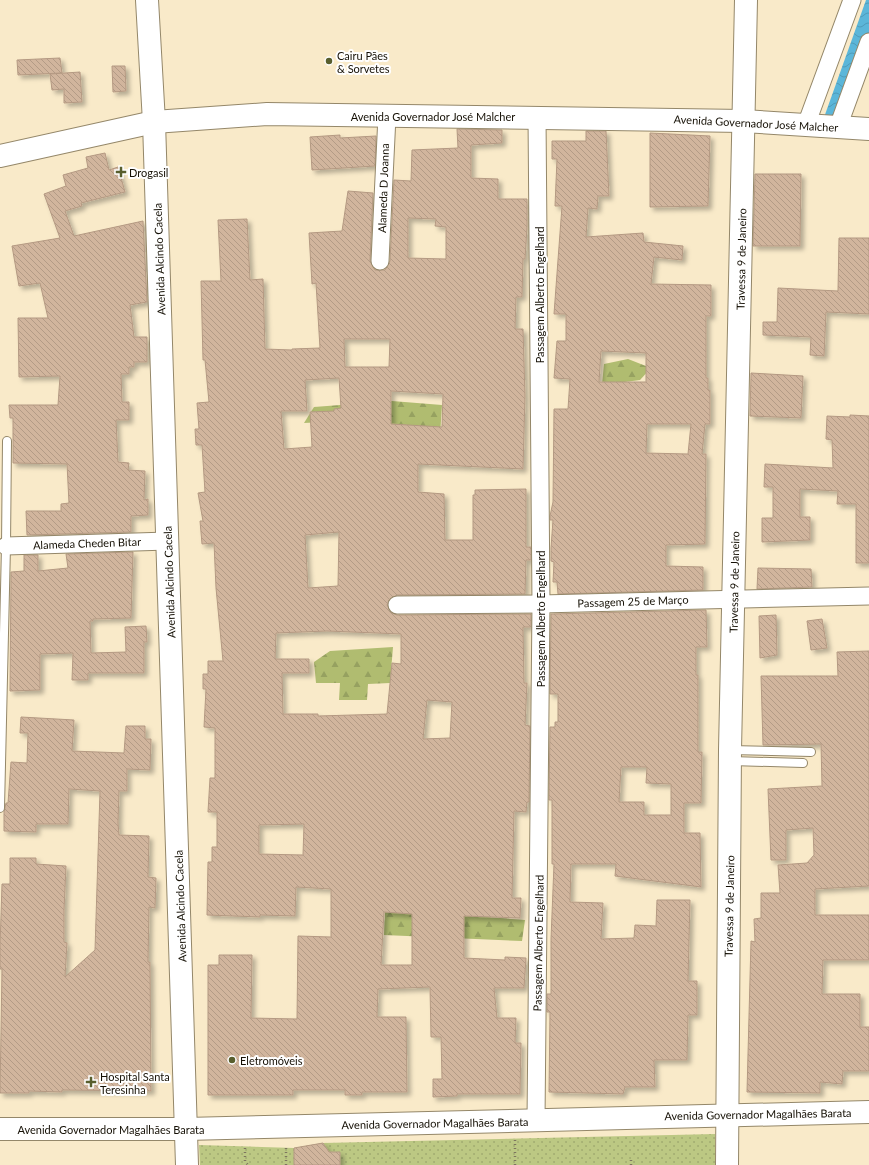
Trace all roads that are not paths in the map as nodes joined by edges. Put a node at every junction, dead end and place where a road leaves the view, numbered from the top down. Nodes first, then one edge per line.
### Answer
1 (147, 0) edge
2 (746, 0) edge
3 (852, 0) edge
4 (869, 42) edge
5 (387, 116) junction
6 (537, 116) junction
7 (743, 121) junction
8 (154, 122) junction
9 (806, 125) junction
10 (838, 127) junction
11 (869, 129) edge
12 (0, 156) edge
13 (380, 261) dead end
14 (6, 441) dead end
15 (168, 541) junction
16 (6, 546) junction
17 (869, 596) edge
18 (734, 599) junction
19 (541, 604) junction
20 (397, 605) dead end
21 (812, 752) dead end
22 (730, 755) junction
23 (803, 763) dead end
24 (0, 808) edge
25 (869, 1112) edge
26 (727, 1114) junction
27 (536, 1121) junction
28 (0, 1129) edge
29 (186, 1129) junction
30 (187, 1165) edge
31 (727, 1165) edge

1 - 8 main road, Avenida Alcindo Cacela
2 - 7 main road, Travessa 9 de Janeiro
3 - 9 street
4 - 10 street
5 - 6 main road, Avenida Governador José Malcher
5 - 8 main road, Avenida Governador José Malcher
5 - 13 street, Alameda D Joanna
6 - 7 main road, Avenida Governador José Malcher
6 - 19 street, Passagem Alberto Engelhard
7 - 9 main road, Avenida Governador José Malcher
7 - 18 main road, Travessa 9 de Janeiro
8 - 12 main road, Avenida Governador José Malcher
8 - 15 main road, Avenida Alcindo Cacela
9 - 10 main road, Avenida Governador José Malcher
10 - 11 main road, Avenida Governador José Malcher
14 - 16 lane
15 - 16 street, Alameda Cheden Bitar
15 - 29 main road, Avenida Alcindo Cacela
16 - 24 lane
17 - 18 street, Passagem 25 de Março
18 - 19 street, Passagem 25 de Março
18 - 22 main road, Travessa 9 de Janeiro
19 - 20 street, Passagem 25 de Março
19 - 27 street, Passagem Alberto Engelhard
21 - 22 lane
22 - 23 lane
22 - 26 main road, Travessa 9 de Janeiro
25 - 26 main road, Avenida Governador Magalhães Barata
26 - 27 main road, Avenida Governador Magalhães Barata
26 - 31 main road, Travessa 9 de Janeiro
27 - 29 main road, Avenida Governador Magalhães Barata
28 - 29 main road, Avenida Governador Magalhães Barata
29 - 30 main road, Avenida Alcindo Cacela

